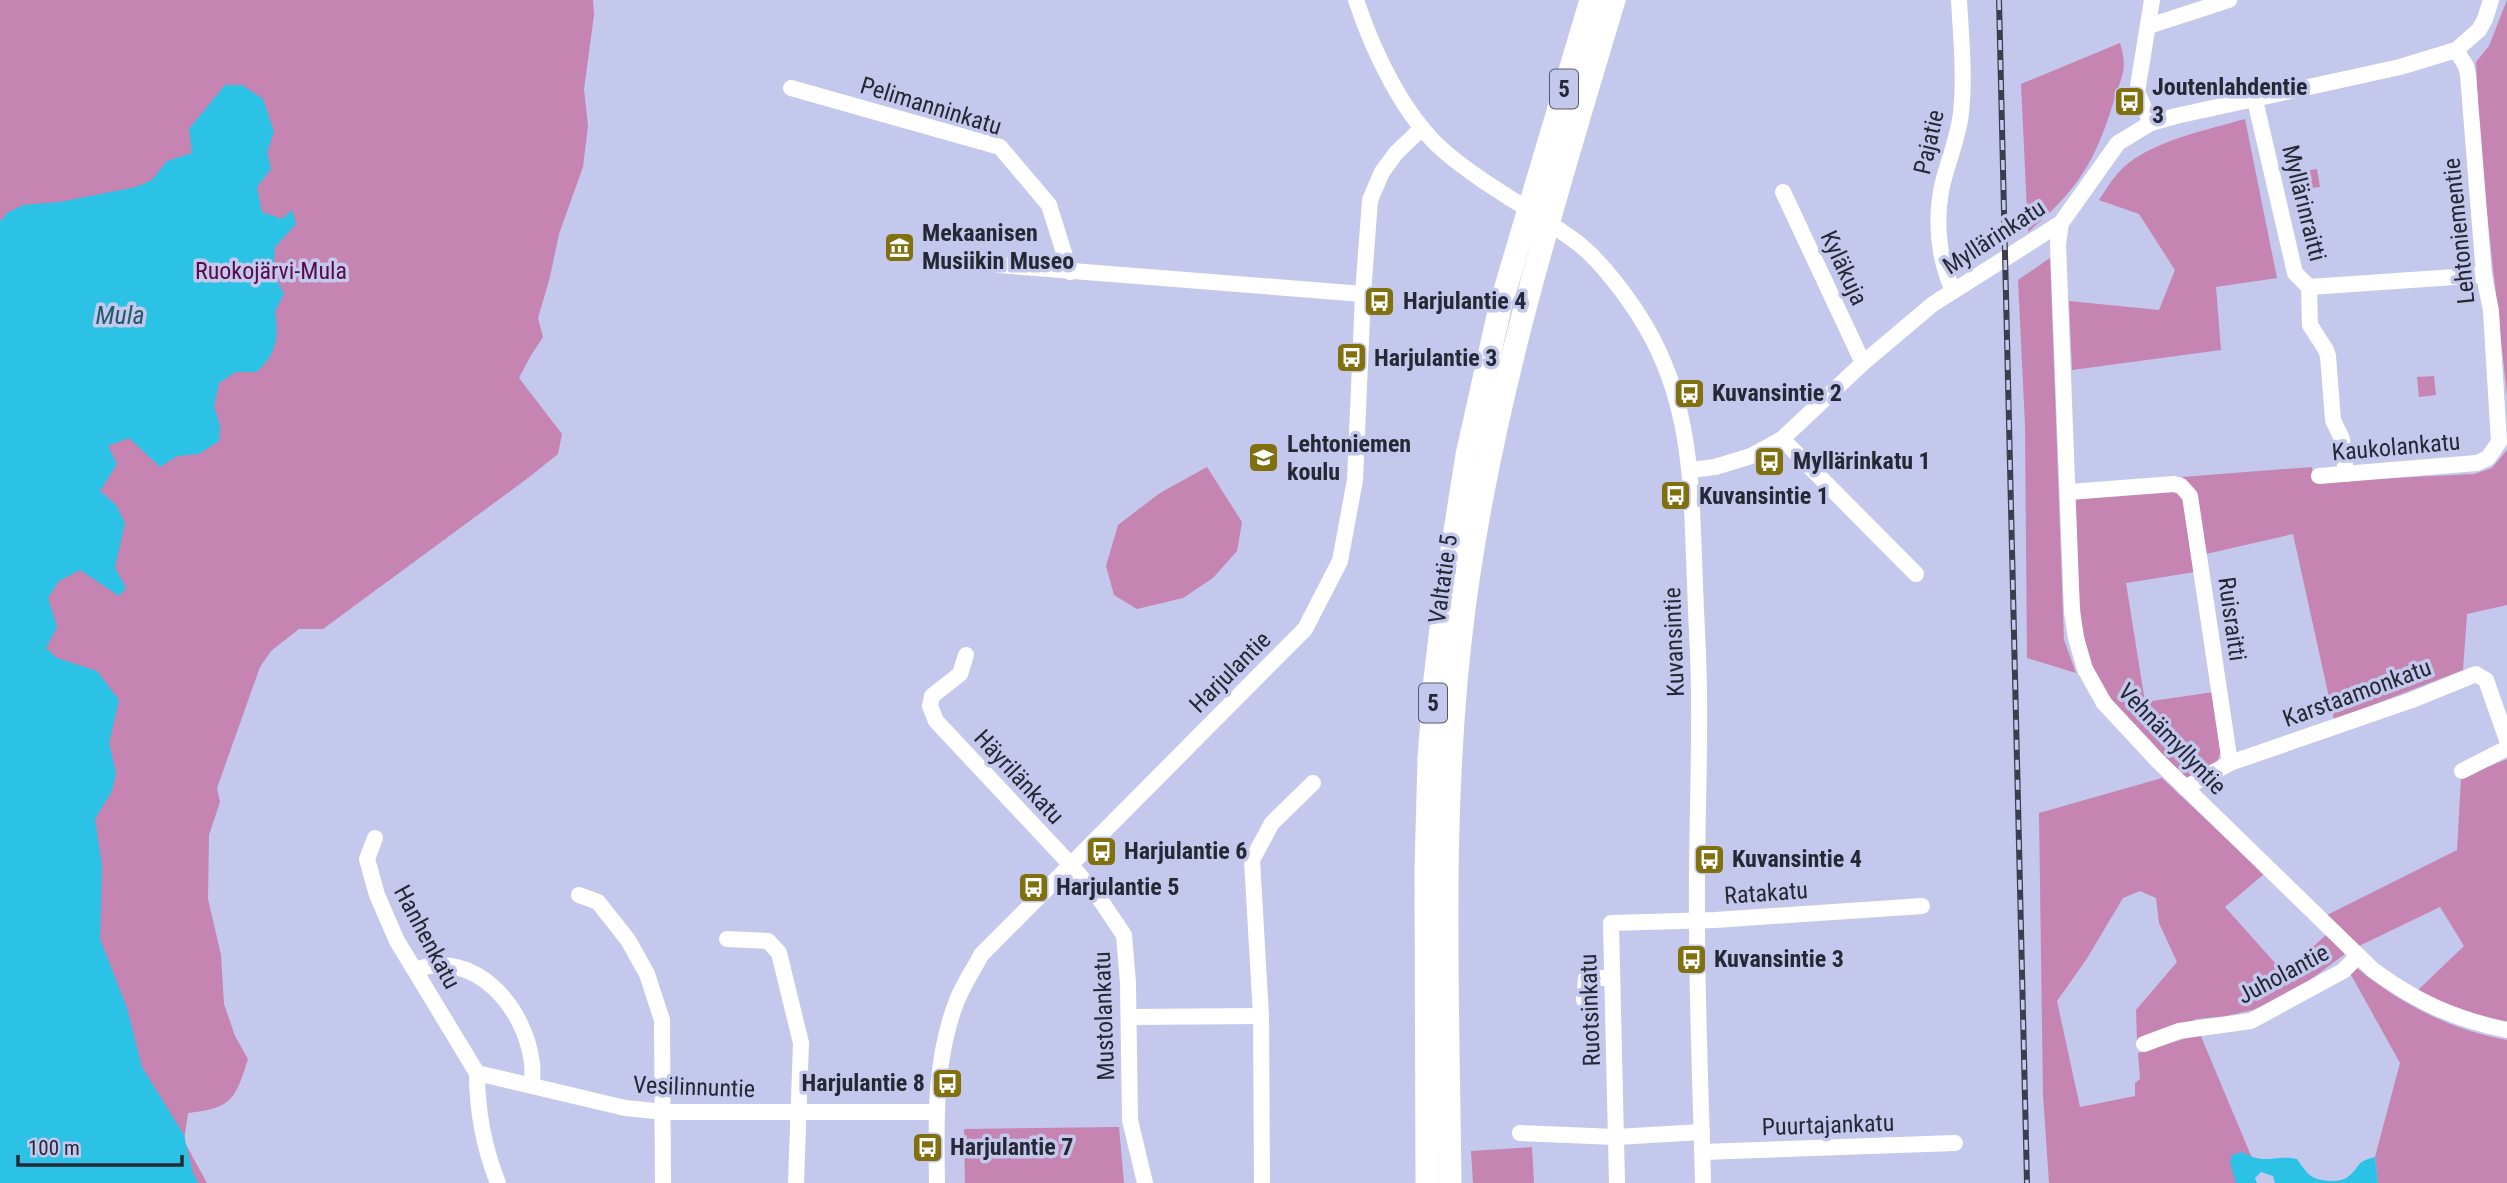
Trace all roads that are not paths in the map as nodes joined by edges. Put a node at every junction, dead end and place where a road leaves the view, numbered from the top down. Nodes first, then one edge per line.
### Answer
1 (1356, 0) edge
2 (1591, 0) edge
3 (1614, 0) edge
4 (1959, 0) edge
5 (2152, 0) edge
6 (2229, 0) edge
7 (2491, 0) edge
8 (2149, 26) junction
9 (2456, 50) junction
10 (791, 88) dead end
11 (2255, 100) junction
12 (2151, 122) junction
13 (1422, 128) junction
14 (1783, 192) dead end
15 (2061, 223) junction
16 (998, 265) dead end
17 (1070, 272) junction
18 (2484, 275) junction
19 (2309, 287) junction
20 (1953, 291) junction
21 (1363, 294) junction
22 (1863, 363) junction
23 (1782, 439) junction
24 (2477, 463) joint
25 (1691, 470) junction
26 (2346, 474) junction
27 (2319, 476) dead end
28 (2069, 492) junction
29 (1916, 574) dead end
30 (966, 655) dead end
31 (2507, 740) edge
32 (2507, 748) edge
33 (2230, 763) junction
34 (2462, 771) dead end
35 (1313, 783) dead end
36 (2185, 788) junction
37 (375, 838) dead end
38 (1070, 864) junction
39 (579, 895) dead end
40 (1922, 906) dead end
41 (1697, 919) junction
42 (727, 939) dead end
43 (2358, 956) junction
44 (415, 970) junction
45 (1610, 978) junction
46 (1584, 1000) dead end
47 (1261, 1016) junction
48 (1129, 1017) junction
49 (2507, 1030) edge
50 (2144, 1044) dead end
51 (477, 1073) junction
52 (532, 1085) junction
53 (664, 1112) junction
54 (936, 1112) junction
55 (797, 1113) junction
56 (1702, 1132) junction
57 (1520, 1133) dead end
58 (1616, 1137) junction
59 (1955, 1143) dead end
60 (1703, 1152) junction
61 (498, 1183) edge
62 (663, 1183) edge
63 (796, 1183) edge
64 (937, 1183) edge
65 (1145, 1183) edge
66 (1262, 1183) edge
67 (1427, 1183) edge
68 (1450, 1183) edge
69 (1617, 1183) edge
70 (1703, 1183) edge

1 - 13 street
2 - 67 highway, Valtatie 5 / 5
3 - 68 highway, Valtatie 5 / 5
4 - 20 street, Pajatie
5 - 8 street
6 - 8 street
7 - 9 street
8 - 12 street
9 - 11 street, Myllärinkatu
9 - 18 street, Lehtoniementie
10 - 17 street, Pelimanninkatu
11 - 12 street, Myllärinkatu
11 - 19 street, Myllärinraitti
12 - 15 street, Myllärinkatu
13 - 21 street, Harjulantie
13 - 25 street, Kuvansintie
14 - 22 street, Kyläkuja
15 - 20 street, Myllärinkatu
15 - 28 street, Vehnämyllyntie
16 - 17 street
17 - 21 street
18 - 19 street
18 - 24 street, Lehtoniementie
19 - 26 street, Myllärinraitti
20 - 22 street, Myllärinkatu
21 - 38 street, Harjulantie
22 - 23 street, Myllärinkatu
23 - 25 street, Myllärinkatu
23 - 29 street
24 - 26 street, Kaukolankatu
25 - 41 street, Kuvansintie
26 - 27 street, Kaukolankatu
28 - 33 street, Ruisraitti
28 - 36 street, Vehnämyllyntie
30 - 38 street, Häyrilänkatu
31 - 33 street, Karstaamonkatu
32 - 34 street
33 - 36 street, Karstaamonkatu
35 - 47 street
36 - 43 street, Vehnämyllyntie
37 - 44 street, Hanhenkatu
38 - 48 street, Mustolankatu
38 - 54 street, Harjulantie
39 - 53 street
40 - 41 street, Ratakatu
41 - 45 street, Ruotsinkatu
41 - 56 street, Kuvansintie
42 - 55 street
43 - 49 street, Vehnämyllyntie
43 - 50 street, Juholantie
44 - 51 street, Hanhenkatu
44 - 52 street
45 - 46 street
45 - 58 street, Ruotsinkatu
47 - 48 street
47 - 66 street
48 - 65 street, Mustolankatu
51 - 52 street, Vesilinnuntie
51 - 61 street
52 - 53 street, Vesilinnuntie
53 - 55 street, Vesilinnuntie
53 - 62 street
54 - 55 street, Vesilinnuntie
54 - 64 street, Harjulantie
55 - 63 street
56 - 58 street
56 - 60 street, Kuvansintie
57 - 58 street
58 - 69 street, Ruotsinkatu
59 - 60 street, Puurtajankatu
60 - 70 street, Kuvansintie

